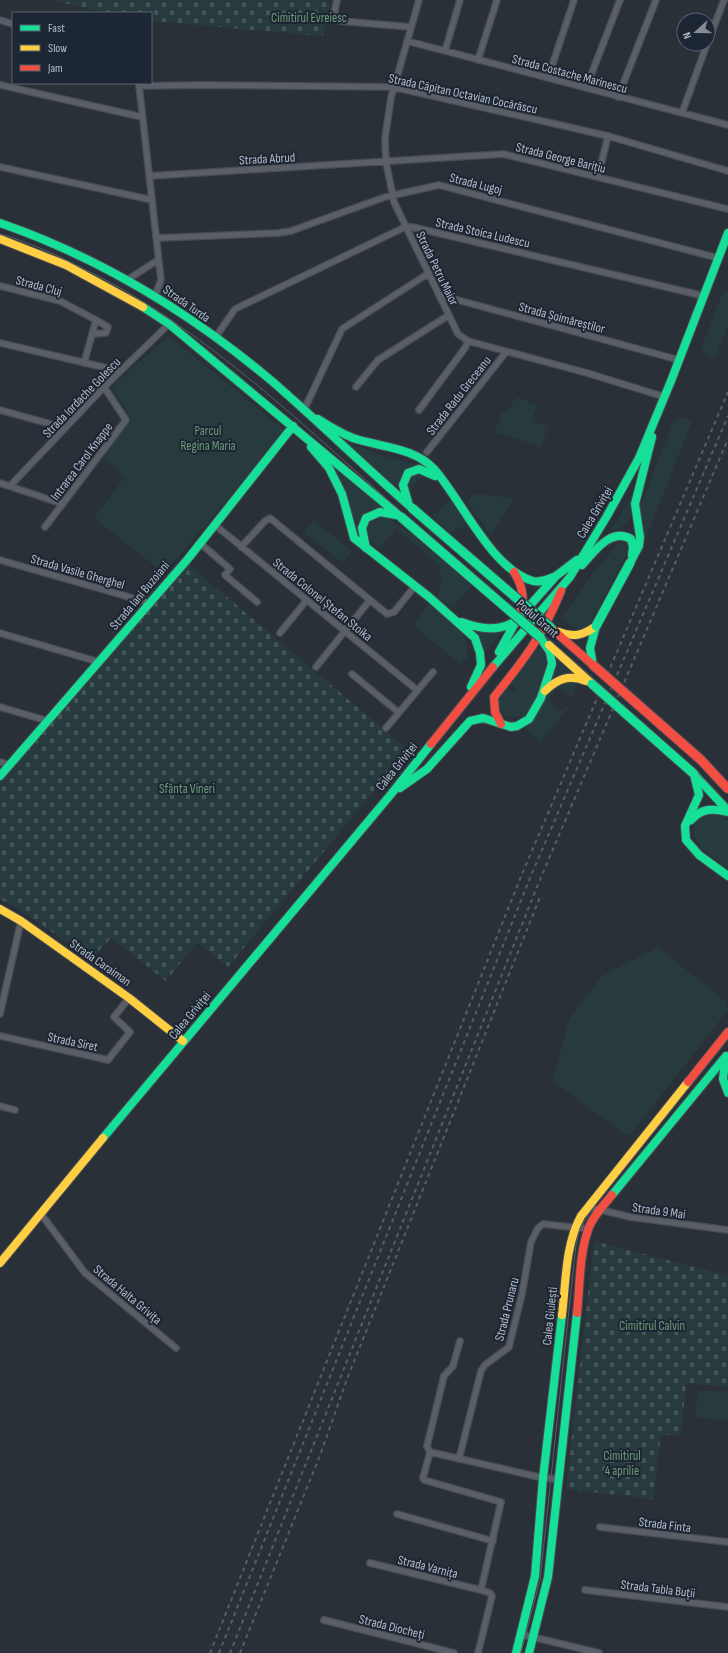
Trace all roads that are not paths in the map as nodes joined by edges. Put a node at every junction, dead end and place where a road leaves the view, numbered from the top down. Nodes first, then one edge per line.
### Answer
1 (337, 0) edge
2 (419, 0) edge
3 (460, 0) edge
4 (497, 0) edge
5 (574, 0) edge
6 (620, 0) edge
7 (656, 0) edge
8 (724, 0) edge
9 (0, 20) edge
10 (716, 22) edge
11 (12, 24) edge
12 (411, 27) junction
13 (407, 41) junction
14 (445, 51) junction
15 (705, 52) edge
16 (478, 60) junction
17 (548, 78) junction
18 (0, 85) edge
19 (139, 85) edge
20 (393, 87) junction
21 (586, 88) junction
22 (618, 97) junction
23 (682, 113) junction
24 (142, 117) junction
25 (728, 125) edge
26 (608, 136) junction
27 (386, 162) junction
28 (0, 167) edge
29 (728, 171) edge
30 (149, 176) junction
31 (598, 177) junction
32 (392, 195) junction
33 (152, 200) junction
34 (728, 209) edge
35 (0, 223) edge
36 (405, 227) junction
37 (728, 233) edge
38 (157, 238) junction
39 (0, 239) edge
40 (718, 258) junction
41 (158, 260) junction
42 (428, 274) junction
43 (126, 280) junction
44 (0, 286) edge
45 (155, 296) junction
46 (439, 296) junction
47 (704, 296) junction
48 (449, 315) junction
49 (96, 320) junction
50 (169, 324) junction
51 (92, 334) junction
52 (215, 338) junction
53 (468, 341) junction
54 (0, 343) edge
55 (506, 352) junction
56 (679, 360) junction
57 (84, 363) junction
58 (120, 371) junction
59 (356, 387) dead end
60 (104, 388) junction
61 (665, 397) junction
62 (0, 410) edge
63 (304, 410) junction
64 (419, 410) dead end
65 (657, 416) junction
66 (293, 426) junction
67 (65, 428) junction
68 (335, 440) joint
69 (427, 452) dead end
70 (443, 481) junction
71 (0, 483) edge
72 (10, 486) junction
73 (63, 504) junction
74 (412, 508) junction
75 (401, 517) junction
76 (215, 525) junction
77 (45, 527) dead end
78 (200, 544) junction
79 (241, 547) junction
80 (366, 548) junction
81 (582, 556) junction
82 (0, 560) edge
83 (630, 563) junction
84 (511, 568) junction
85 (556, 576) junction
86 (567, 581) junction
87 (415, 586) junction
88 (370, 600) junction
89 (306, 601) junction
90 (257, 602) dead end
91 (150, 603) junction
92 (456, 619) junction
93 (516, 621) junction
94 (596, 626) junction
95 (551, 628) junction
96 (344, 631) junction
97 (0, 633) edge
98 (280, 633) dead end
99 (540, 637) junction
100 (99, 662) junction
101 (593, 665) junction
102 (316, 667) dead end
103 (491, 668) junction
104 (433, 672) dead end
105 (352, 674) dead end
106 (592, 684) junction
107 (417, 690) junction
108 (542, 694) junction
109 (464, 700) junction
110 (0, 707) edge
111 (398, 712) junction
112 (48, 721) junction
113 (501, 724) junction
114 (386, 728) dead end
115 (0, 762) edge
116 (10, 765) junction
117 (694, 774) junction
118 (0, 776) edge
119 (728, 789) edge
120 (392, 793) junction
121 (728, 811) edge
122 (686, 825) junction
123 (728, 876) edge
124 (0, 908) edge
125 (21, 921) junction
126 (129, 998) junction
127 (0, 1014) edge
128 (728, 1032) edge
129 (0, 1036) edge
130 (184, 1041) junction
131 (727, 1055) edge
132 (728, 1093) edge
133 (0, 1106) edge
134 (15, 1110) dead end
135 (591, 1203) junction
136 (599, 1211) junction
137 (40, 1214) junction
138 (575, 1227) junction
139 (588, 1229) junction
140 (728, 1230) edge
141 (0, 1263) edge
142 (460, 1341) dead end
143 (176, 1348) dead end
144 (430, 1452) junction
145 (459, 1458) junction
146 (543, 1478) junction
147 (558, 1479) junction
148 (397, 1514) dead end
149 (600, 1527) dead end
150 (493, 1541) junction
151 (728, 1542) edge
152 (370, 1563) dead end
153 (481, 1590) junction
154 (584, 1590) dead end
155 (728, 1607) edge
156 (324, 1620) dead end
157 (520, 1634) junction
158 (533, 1637) junction
159 (454, 1653) edge
160 (478, 1653) edge
161 (516, 1653) edge
162 (529, 1653) edge
163 (599, 1653) edge

1 - 12 street
2 - 12 street, Strada Petru Maior
3 - 14 street
4 - 16 street
5 - 17 street
6 - 21 street
7 - 22 street
8 - 10 street
9 - 11 street
12 - 13 street, Strada Petru Maior
13 - 14 street, Strada Costache Marinescu
13 - 20 street, Strada Petru Maior
14 - 16 street, Strada Costache Marinescu
15 - 23 street
16 - 17 street, Strada Costache Marinescu
17 - 21 street, Strada Costache Marinescu
18 - 24 street
19 - 20 street, Strada Căpitan Octavian Cocărăscu
19 - 24 street
20 - 26 street, Strada Căpitan Octavian Cocărăscu
20 - 27 street, Strada Petru Maior
21 - 22 street, Strada Costache Marinescu
22 - 23 street, Strada Costache Marinescu
23 - 25 street, Strada Costache Marinescu
24 - 30 street
26 - 29 street, Strada Căpitan Octavian Cocărăscu
26 - 31 street
27 - 30 street, Strada Abrud
27 - 31 street, Strada George Barițiu
27 - 32 street, Strada Petru Maior
28 - 33 street
30 - 33 street
31 - 34 street, Strada George Barițiu
32 - 36 street, Strada Petru Maior
32 - 38 street, Strada Lugoj
32 - 40 street, Strada Lugoj
33 - 38 street
35 - 43 main road, Strada Turda
36 - 42 street, Strada Petru Maior
36 - 47 street, Strada Stoica Ludescu
36 - 52 street
37 - 40 main road, Calea Griviței
38 - 41 street
39 - 50 main road
40 - 47 main road, Calea Griviței
41 - 43 street
41 - 45 street
42 - 46 street, Strada Petru Maior
42 - 63 street
43 - 45 main road, Strada Turda
44 - 49 street, Strada Cluj
45 - 52 main road, Strada Turda
46 - 48 street, Strada Petru Maior
46 - 56 street, Strada Șoimăreștilor
47 - 56 main road, Calea Griviței
48 - 53 street, Strada Petru Maior
48 - 59 street
49 - 51 street
49 - 51 street
50 - 58 street, Strada Iordache Golescu
50 - 66 main road
51 - 57 street
52 - 63 main road, Strada Turda
53 - 55 street
53 - 64 street
54 - 57 street
55 - 61 street
55 - 69 street, Strada Radu Greceanu
56 - 61 main road, Calea Griviței
57 - 58 street
58 - 60 street, Strada Iordache Golescu
60 - 67 street, Strada Iordache Golescu
60 - 73 street, Intrarea Carol Knappe
61 - 65 main road, Calea Griviței
62 - 67 street
63 - 68 main road, Strada Turda
63 - 70 main road
65 - 81 main road, Calea Griviței
65 - 83 main road
66 - 75 main road, Podul Grant
66 - 76 main road, Strada Iani Buzoiani
66 - 80 main road
67 - 72 street, Strada Iordache Golescu
68 - 74 main road, Podul Grant
70 - 74 main road
70 - 84 main road
71 - 72 street
72 - 73 street
73 - 77 street, Intrarea Carol Knappe
74 - 95 main road, Podul Grant, bridge
75 - 80 main road
75 - 99 main road, Podul Grant, bridge
76 - 78 main road, Strada Iani Buzoiani
76 - 79 street, Strada Colonel Ștefan Stoika
78 - 90 street
78 - 91 main road, Strada Iani Buzoiani
79 - 88 street
79 - 89 street, Strada Colonel Ștefan Stoika
80 - 87 main road
81 - 85 main road
81 - 86 main road, Calea Griviței
82 - 91 street, Strada Vasile Gherghel
83 - 86 main road
83 - 94 main road, bridge
84 - 85 main road
84 - 93 main road
85 - 93 main road
86 - 103 main road, Calea Griviței
86 - 113 main road
87 - 88 street
87 - 92 main road
88 - 96 street
89 - 96 street, Strada Colonel Ștefan Stoika
89 - 98 street
91 - 100 main road, Strada Iani Buzoiani
92 - 93 main road
92 - 109 main road
93 - 103 main road
94 - 95 main road
94 - 101 main road
95 - 101 main road, Podul Grant
96 - 102 street
96 - 107 street, Strada Colonel Ștefan Stoika
97 - 100 street
99 - 106 main road, Podul Grant
99 - 108 main road
100 - 112 main road, Strada Iani Buzoiani
101 - 119 main road, Podul Grant, bridge
103 - 109 main road, Calea Griviței
104 - 107 street
105 - 111 street
106 - 108 main road
106 - 117 main road, Podul Grant, bridge
107 - 111 street
108 - 113 main road
109 - 120 main road, Calea Griviței
110 - 112 street
111 - 114 street
112 - 116 main road, Strada Iani Buzoiani
113 - 120 main road
115 - 116 street
116 - 118 main road, Strada Iani Buzoiani
117 - 121 main road, Podul Grant
117 - 122 main road
120 - 130 main road, Calea Griviței
121 - 122 main road
122 - 123 main road
124 - 125 main road, Strada Caraiman
125 - 126 main road, Strada Caraiman
125 - 127 street
126 - 129 street, Strada Siret
126 - 130 main road, Strada Caraiman
128 - 135 main road, Calea Giulești
130 - 137 main road, Calea Griviței
131 - 132 main road
131 - 136 main road, Calea Giulești
133 - 134 street
135 - 136 street
135 - 138 main road, Calea Giulești
136 - 139 main road, Calea Giulești
136 - 140 street, Strada 9 Mai
137 - 141 main road, Calea Griviței
137 - 143 street, Strada Halta Grivița
138 - 139 street, Strada Prunaru
138 - 145 street, Strada Prunaru
138 - 146 main road, Calea Giulești
139 - 147 main road, Calea Giulești
142 - 144 street
144 - 145 street
144 - 150 street
145 - 146 street
146 - 147 street
146 - 157 main road, Calea Giulești
147 - 158 main road, Calea Giulești
148 - 150 street
149 - 151 street, Strada Finta
150 - 153 street
152 - 153 street, Strada Varnița
153 - 160 street
154 - 155 street, Strada Tabla Buții
156 - 159 street, Strada Diocheți
157 - 158 street
157 - 161 main road, Calea Giulești
158 - 162 main road, Calea Giulești
158 - 163 street

